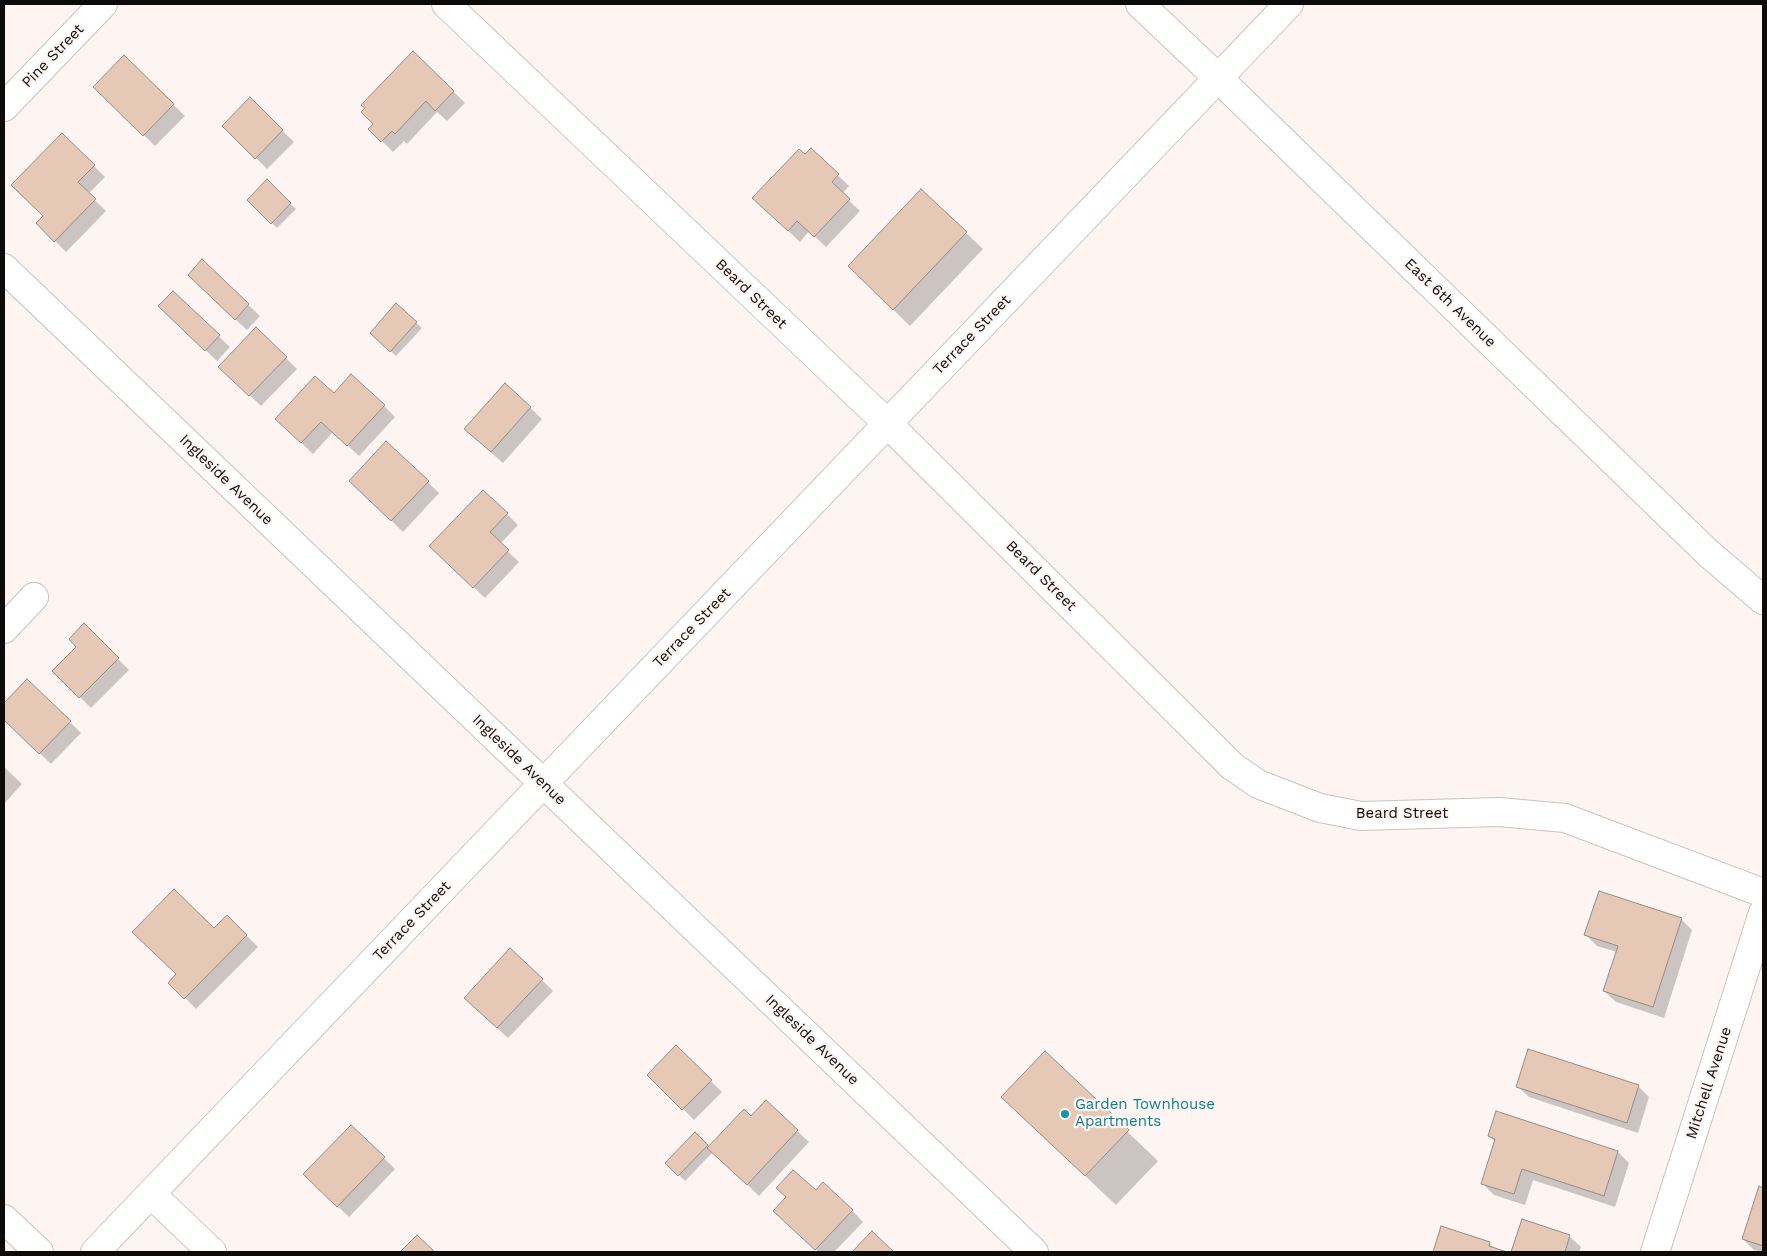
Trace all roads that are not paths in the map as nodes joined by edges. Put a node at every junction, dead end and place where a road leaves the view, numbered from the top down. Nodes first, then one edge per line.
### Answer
1 (103, 4) edge
2 (446, 4) edge
3 (1140, 4) edge
4 (1289, 4) edge
5 (1218, 78) junction
6 (4, 107) edge
7 (4, 268) edge
8 (888, 424) junction
9 (34, 597) dead end
10 (1763, 600) edge
11 (4, 629) edge
12 (544, 784) junction
13 (1763, 893) edge
14 (1763, 913) edge
15 (151, 1194) junction
16 (4, 1219) edge
17 (39, 1252) edge
18 (95, 1252) edge
19 (212, 1252) edge
20 (1034, 1252) edge
21 (1655, 1252) edge

1 - 6 street, Pine Street
2 - 8 street, Beard Street
3 - 5 street, East 6th Avenue
4 - 5 street, Terrace Street
5 - 8 street, Terrace Street
5 - 10 street, East 6th Avenue
7 - 12 street, Ingleside Avenue
8 - 12 street, Terrace Street
8 - 13 street, Beard Street
9 - 11 street
12 - 15 street, Terrace Street
12 - 20 street, Ingleside Avenue
14 - 21 street, Mitchell Avenue
15 - 18 street, Terrace Street
15 - 19 street
16 - 17 street

